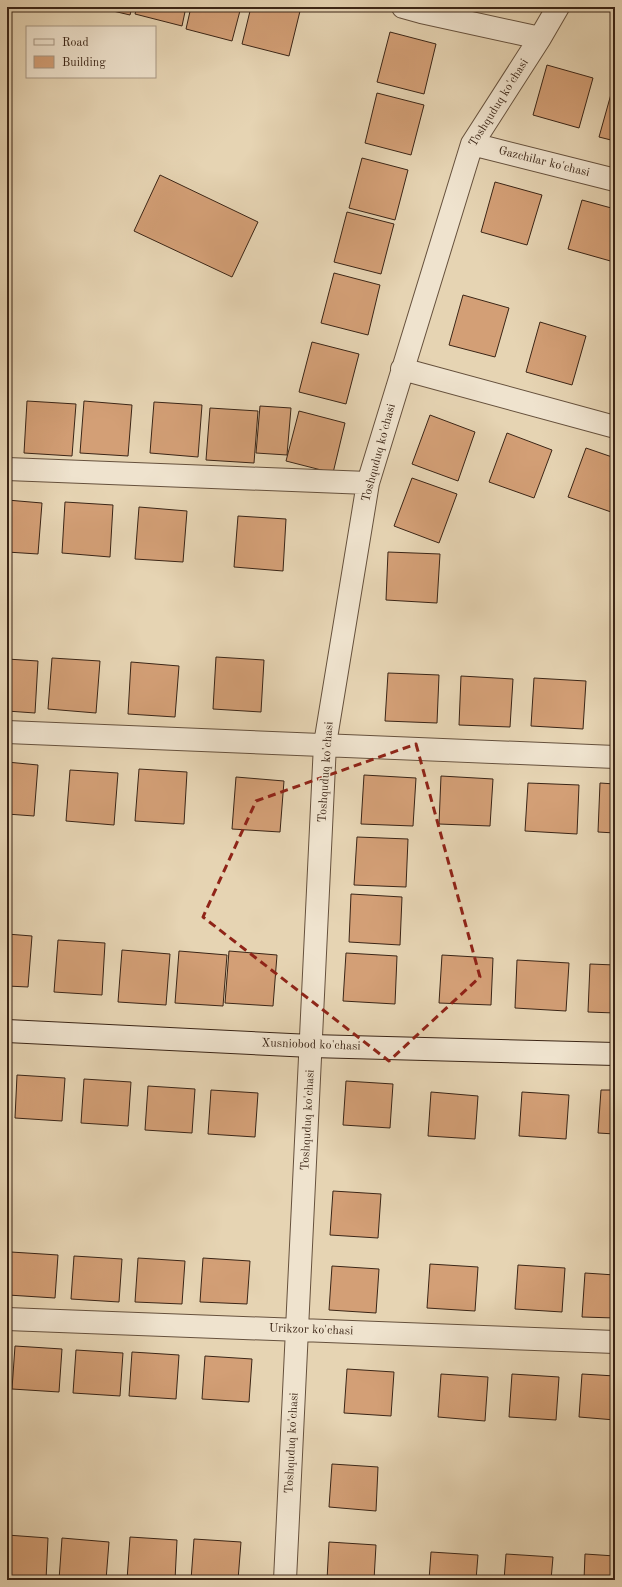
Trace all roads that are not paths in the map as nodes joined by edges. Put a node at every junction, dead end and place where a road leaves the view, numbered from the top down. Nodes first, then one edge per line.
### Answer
1 (402, 7) edge
2 (558, 7) edge
3 (540, 38) junction
4 (472, 144) junction
5 (615, 180) edge
6 (402, 369) junction
7 (615, 427) edge
8 (7, 469) edge
9 (368, 483) junction
10 (7, 732) edge
11 (325, 744) junction
12 (615, 756) edge
13 (7, 1031) edge
14 (311, 1046) junction
15 (615, 1054) edge
16 (7, 1319) edge
17 (298, 1330) junction
18 (615, 1342) edge
19 (285, 1580) edge

1 - 3 street
2 - 3 street, Toshquduq ko'chasi
3 - 4 street, Toshquduq ko'chasi
4 - 5 street, Gazchilar ko'chasi
4 - 6 street, Toshquduq ko'chasi
6 - 7 street
6 - 9 street, Toshquduq ko'chasi
8 - 9 street
9 - 11 street, Toshquduq ko'chasi
10 - 11 street
11 - 12 street
11 - 14 street, Toshquduq ko'chasi
13 - 14 street, Xusniobod ko'chasi
14 - 15 street, Xusniobod ko'chasi
14 - 17 street, Toshquduq ko'chasi
16 - 17 street, Urikzor ko'chasi
17 - 18 street, Urikzor ko'chasi
17 - 19 street, Toshquduq ko'chasi

